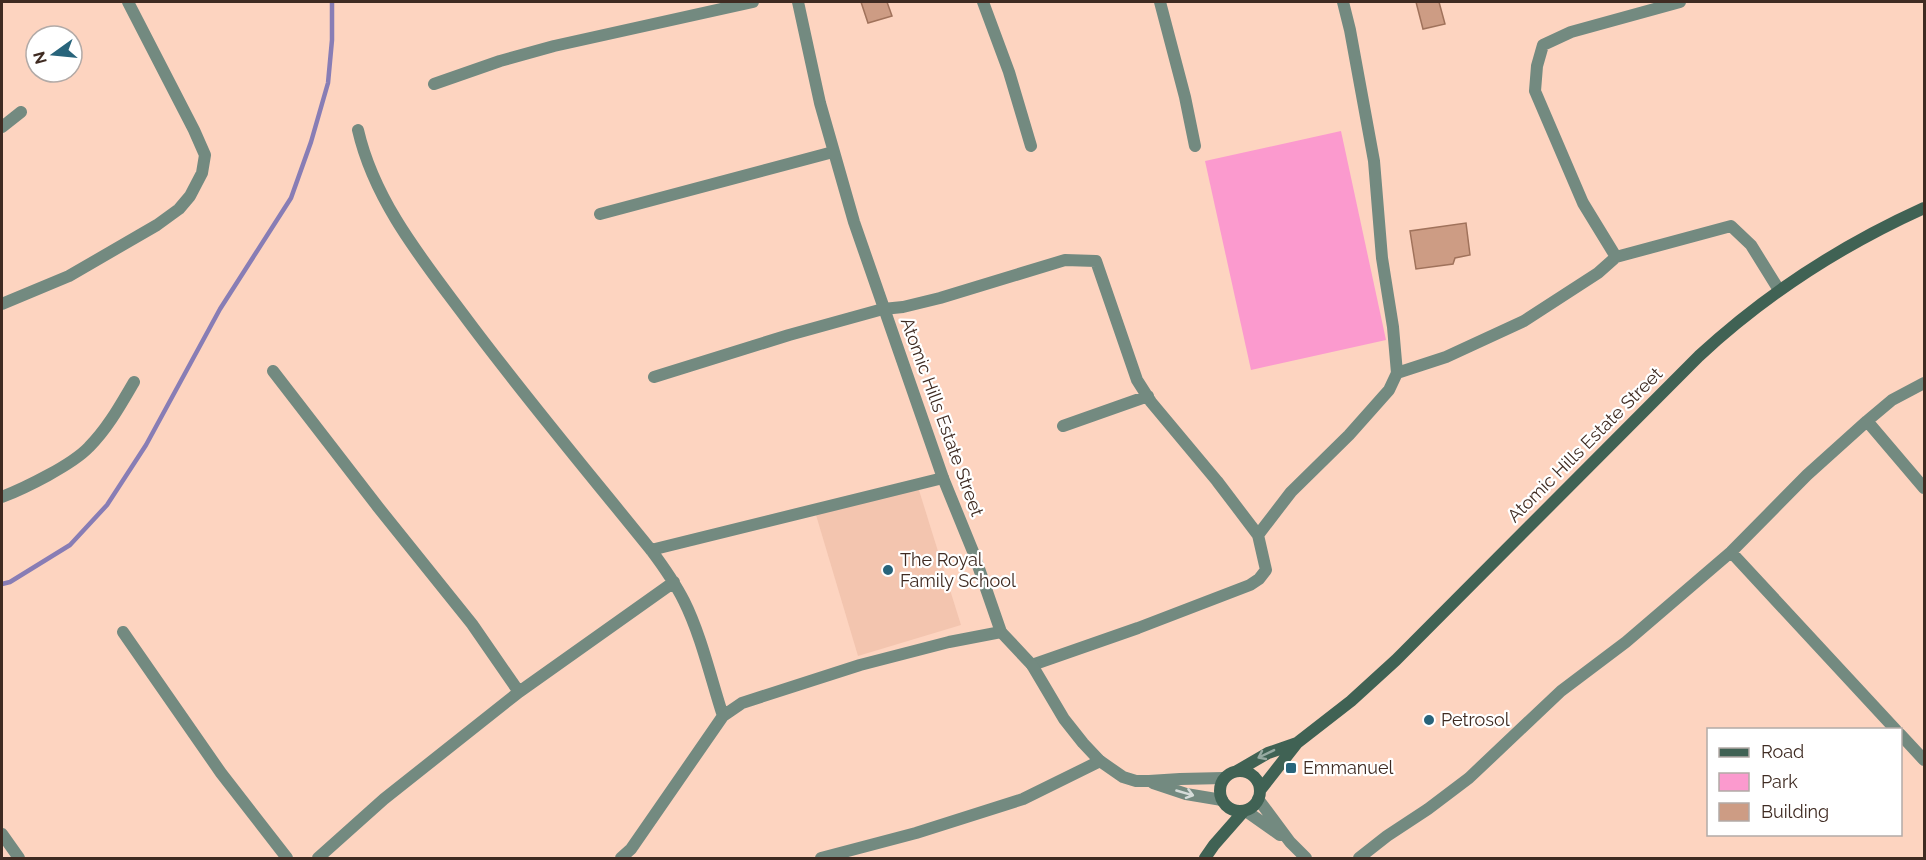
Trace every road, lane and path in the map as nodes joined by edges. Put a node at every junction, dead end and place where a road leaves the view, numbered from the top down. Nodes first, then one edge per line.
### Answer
1 (128, 2) edge
2 (753, 2) edge
3 (798, 2) edge
4 (983, 2) edge
5 (1160, 2) edge
6 (1347, 2) edge
7 (1680, 2) edge
8 (434, 84) dead end
9 (21, 112) dead end
10 (2, 127) edge
11 (358, 130) dead end
12 (1031, 146) dead end
13 (1195, 146) dead end
14 (833, 152) junction
15 (1924, 208) edge
16 (600, 214) dead end
17 (1616, 257) junction
18 (1779, 290) junction
19 (2, 304) edge
20 (882, 309) junction
21 (273, 371) dead end
22 (1397, 374) junction
23 (654, 377) dead end
24 (134, 382) dead end
25 (1924, 383) edge
26 (1148, 396) junction
27 (1867, 421) junction
28 (1063, 426) dead end
29 (943, 478) junction
30 (1924, 488) edge
31 (2, 497) edge
32 (1258, 535) junction
33 (651, 550) junction
34 (1731, 552) junction
35 (674, 582) junction
36 (123, 632) dead end
37 (1001, 632) junction
38 (1032, 665) junction
39 (519, 692) junction
40 (723, 716) junction
41 (1895, 728) edge
42 (1902, 736) edge
43 (1297, 742) junction
44 (1924, 760) edge
45 (1100, 761) junction
46 (1237, 771) junction
47 (1224, 778) junction
48 (1149, 782) junction
49 (1259, 794) junction
50 (1225, 804) junction
51 (1245, 811) junction
52 (2, 834) edge
53 (1290, 842) junction
54 (1214, 845) junction
55 (19, 858) edge
56 (287, 858) edge
57 (318, 858) edge
58 (621, 858) edge
59 (821, 858) edge
60 (1205, 858) edge
61 (1306, 858) edge
62 (1359, 858) edge

1 - 19 street
2 - 8 street
3 - 14 street, Atomic Hills Estate Street
4 - 12 street
5 - 13 street
6 - 22 street
7 - 17 street
9 - 10 street
11 - 33 street
14 - 16 street
14 - 20 street, Atomic Hills Estate Street
15 - 18 main road, Atomic Hills Estate Street
17 - 18 street
17 - 22 street
18 - 43 main road, Atomic Hills Estate Street
20 - 23 street
20 - 26 street
20 - 29 street, Atomic Hills Estate Street
21 - 39 street
22 - 32 street
24 - 31 street
25 - 27 street
26 - 28 street
26 - 32 street
27 - 30 street
27 - 34 street
29 - 33 street
29 - 37 street, Atomic Hills Estate Street
32 - 38 street
33 - 35 street
34 - 41 street
34 - 62 street
35 - 39 street
35 - 40 street
36 - 56 street
37 - 38 street, Atomic Hills Estate Street
37 - 40 street
38 - 45 street, Atomic Hills Estate Street
39 - 57 street
40 - 58 street
42 - 44 street
43 -> 46 main road, Atomic Hills Estate Street
43 - 49 main road, Atomic Hills Estate Street
45 - 48 street, Atomic Hills Estate Street
45 - 59 street
46 - 47 main road
46 - 49 main road
47 - 48 street, Atomic Hills Estate Street
47 - 50 main road
48 -> 50 street, Atomic Hills Estate Street
49 - 51 main road
49 - 53 street
50 - 51 main road
50 - 54 main road
51 - 53 street
51 - 54 main road
52 - 55 street
53 - 61 street
54 - 60 main road

